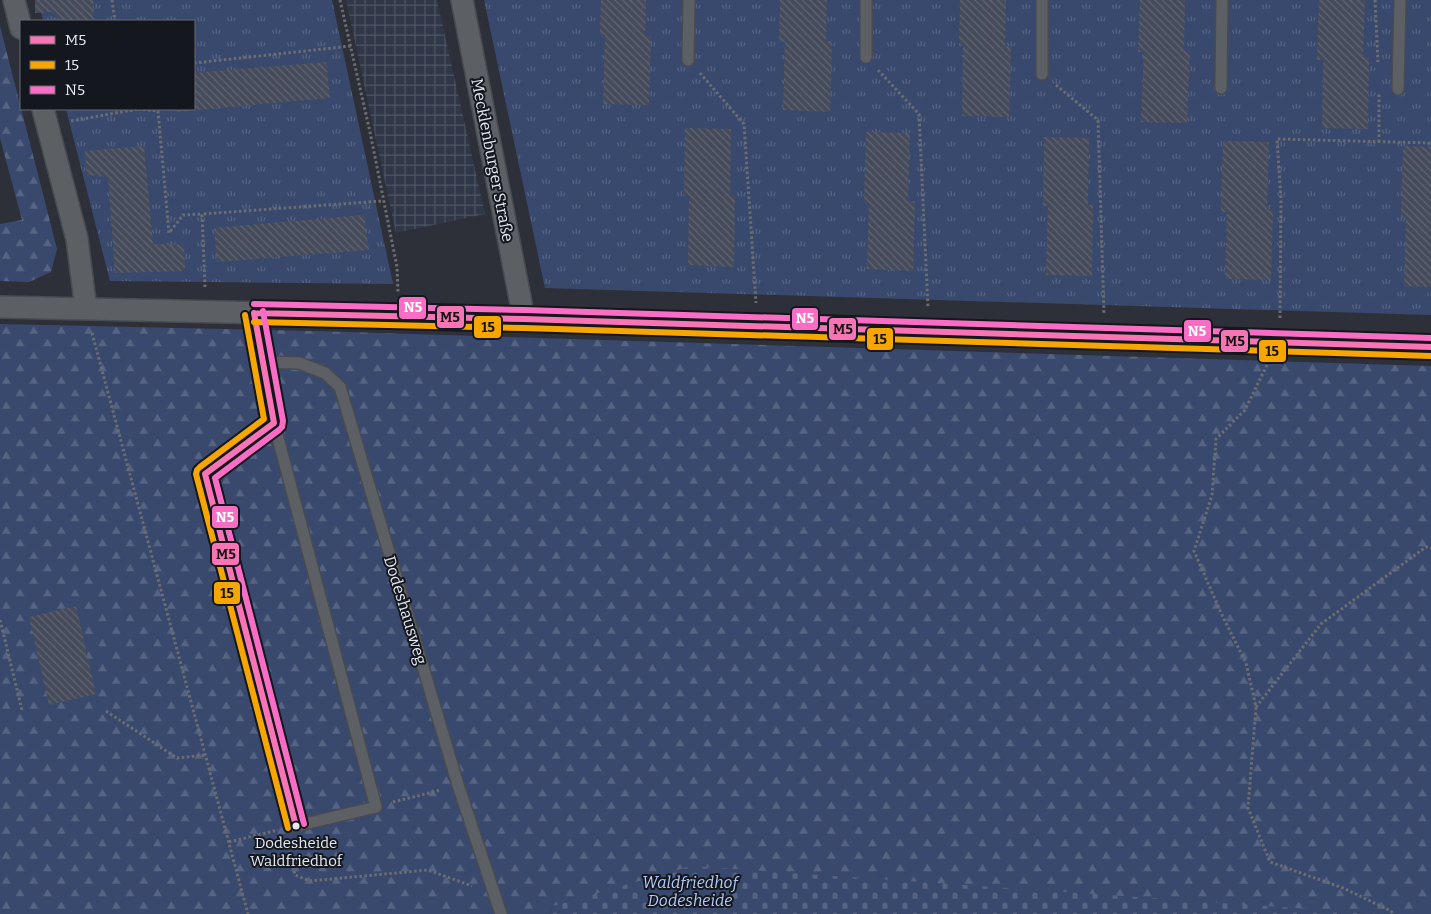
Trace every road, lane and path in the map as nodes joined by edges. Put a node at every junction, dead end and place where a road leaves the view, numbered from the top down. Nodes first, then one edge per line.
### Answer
1 (14, 0) edge
2 (112, 0) edge
3 (340, 0) edge
4 (462, 0) edge
5 (689, 0) edge
6 (866, 0) edge
7 (1042, 0) edge
8 (1222, 0) edge
9 (1400, 0) edge
10 (116, 20) edge
11 (20, 24) edge
12 (351, 46) junction
13 (866, 57) joint
14 (688, 60) joint
15 (195, 63) edge
16 (1042, 74) joint
17 (1220, 88) dead end
18 (1398, 89) dead end
19 (126, 110) edge
20 (148, 110) edge
21 (45, 117) edge
22 (1431, 143) edge
23 (383, 201) junction
24 (202, 214) junction
25 (205, 286) dead end
26 (756, 305) dead end
27 (0, 307) edge
28 (86, 309) junction
29 (928, 310) dead end
30 (254, 313) junction
31 (1104, 314) dead end
32 (400, 317) junction
33 (1280, 318) dead end
34 (524, 319) junction
35 (1279, 342) junction
36 (1431, 347) edge
37 (263, 362) junction
38 (274, 423) junction
39 (1431, 548) edge
40 (0, 620) edge
41 (1256, 707) junction
42 (22, 710) dead end
43 (106, 711) dead end
44 (206, 755) junction
45 (458, 785) junction
46 (376, 807) junction
47 (296, 826) junction
48 (282, 829) junction
49 (229, 842) junction
50 (495, 895) junction
51 (1392, 913) edge
52 (248, 914) edge
53 (501, 914) edge

1 - 11 street
2 - 10 path
3 - 12 path
4 - 34 street, Mecklenburger Straße
5 - 14 lane
6 - 13 lane
7 - 16 lane
8 - 17 lane
9 - 18 lane
12 - 15 path
12 - 23 path
13 - 29 path
14 - 26 path
16 - 31 path
19 - 21 path
20 - 24 path
21 - 28 street
22 - 33 path
23 - 24 path
23 - 32 path
24 - 25 path
27 - 28 street
28 - 30 street
28 - 44 path
30 - 32 street
30 - 37 street
32 - 34 street
34 - 35 street
35 - 36 street
35 - 41 path
37 - 38 street
37 - 45 lane, Dodeshausweg
38 - 46 lane
38 - 47 lane
39 - 41 path
40 - 42 path
41 - 51 path
43 - 44 path
44 - 49 path
45 - 46 path
45 - 50 lane, Dodeshausweg
46 - 47 lane
47 - 48 path
48 - 49 path
48 - 50 path
49 - 52 path
50 - 53 lane, Dodeshausweg

